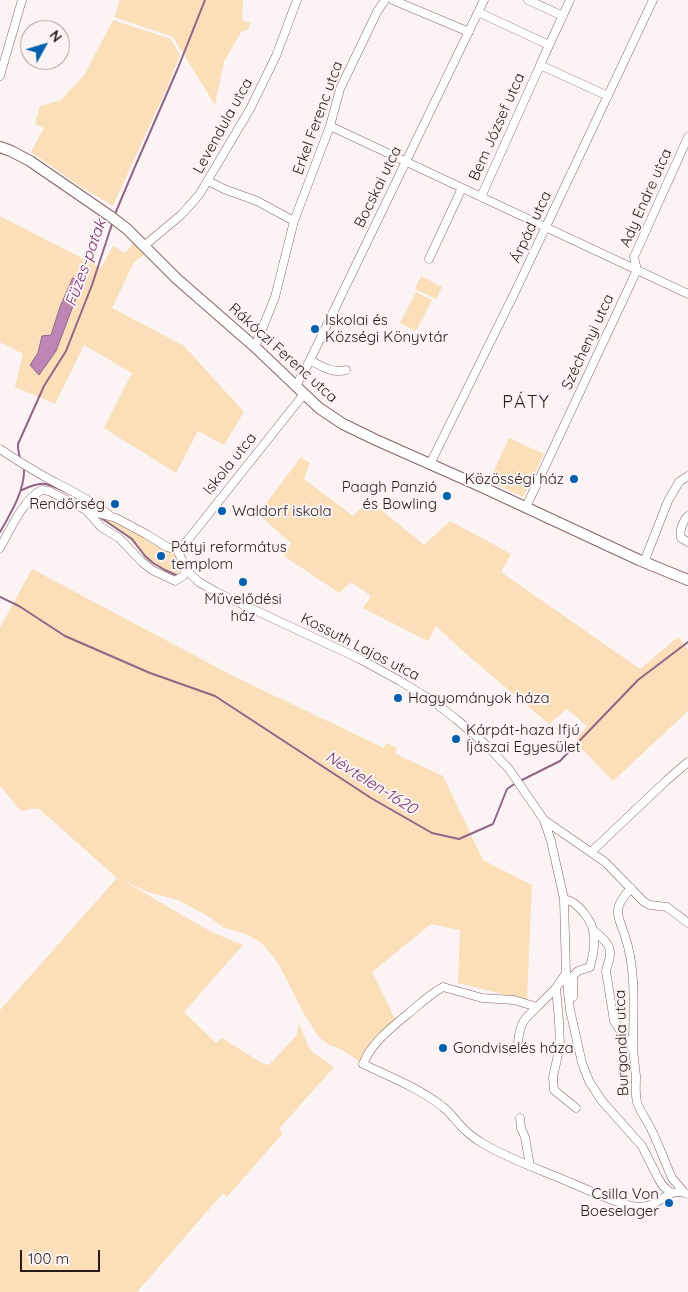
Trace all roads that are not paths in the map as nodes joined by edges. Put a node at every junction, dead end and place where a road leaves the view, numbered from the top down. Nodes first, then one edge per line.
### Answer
1 (22, 0) edge
2 (297, 0) edge
3 (385, 0) edge
4 (393, 0) edge
5 (484, 0) edge
6 (528, 0) edge
7 (570, 0) edge
8 (653, 0) edge
9 (478, 12) junction
10 (563, 16) junction
11 (469, 32) junction
12 (549, 45) junction
13 (539, 68) junction
14 (0, 76) edge
15 (608, 96) junction
16 (330, 126) junction
17 (687, 140) edge
18 (0, 147) edge
19 (406, 162) junction
20 (208, 181) junction
21 (462, 188) junction
22 (481, 197) junction
23 (294, 221) junction
24 (546, 227) junction
25 (144, 246) junction
26 (429, 259) dead end
27 (637, 270) junction
28 (688, 294) edge
29 (255, 347) junction
30 (310, 360) junction
31 (346, 370) dead end
32 (296, 386) junction
33 (304, 394) junction
34 (0, 449) edge
35 (430, 464) junction
36 (688, 476) edge
37 (46, 477) junction
38 (42, 490) junction
39 (526, 508) junction
40 (86, 510) junction
41 (111, 516) junction
42 (688, 516) edge
43 (688, 542) edge
44 (0, 548) edge
45 (176, 550) junction
46 (644, 562) junction
47 (183, 575) junction
48 (688, 580) edge
49 (688, 762) edge
50 (544, 820) junction
51 (591, 852) junction
52 (631, 888) junction
53 (564, 899) junction
54 (688, 923) edge
55 (593, 930) junction
56 (566, 973) junction
57 (556, 988) junction
58 (537, 1007) junction
59 (575, 1029) junction
60 (518, 1043) dead end
61 (633, 1050) junction
62 (576, 1108) dead end
63 (520, 1118) dead end
64 (530, 1166) junction
65 (675, 1183) junction
66 (671, 1193) junction
67 (685, 1193) edge

1 - 14 street
2 - 20 street, Levendula utca
3 - 16 street, Erkel Ferenc utca
4 - 11 street
5 - 9 street, Bocskai utca
6 - 10 street
7 - 10 street, Bem József utca
8 - 15 street, Árpád utca
9 - 11 street, Bocskai utca
9 - 12 street
10 - 12 street, Bem József utca
11 - 19 street, Bocskai utca
12 - 13 street, Bem József utca
13 - 15 street
13 - 22 street, Bem József utca
15 - 24 street, Árpád utca
16 - 19 street
16 - 23 street, Erkel Ferenc utca
17 - 27 street, Ady Endre utca
18 - 25 main road, Rákóczi Ferenc utca
19 - 21 street
19 - 30 street, Bocskai utca
20 - 23 street
20 - 25 street, Levendula utca
21 - 22 street
21 - 26 street
22 - 24 street
23 - 29 street, Erkel Ferenc utca
24 - 27 street
24 - 35 street, Árpád utca
25 - 29 main road, Rákóczi Ferenc utca
27 - 28 street
27 - 39 street, Széchenyi utca
29 - 32 main road, Rákóczi Ferenc utca
30 - 31 street
30 - 32 street, Bocskai utca
32 - 33 main road, Rákóczi Ferenc utca
33 - 35 main road, Rákóczi Ferenc utca
33 - 45 street, Iskola utca
34 - 37 street, Kossuth Lajos utca
35 - 39 main road, Rákóczi Ferenc utca
36 - 46 street
37 - 38 street
37 - 41 street, Kossuth Lajos utca
38 - 40 street, Kossuth Lajos utca
38 - 44 street
39 - 46 main road, Rákóczi Ferenc utca
40 - 41 street, Kossuth Lajos utca
40 - 47 street, Kossuth Lajos utca
41 - 45 street, Kossuth Lajos utca
42 - 43 street
45 - 47 street, Kossuth Lajos utca
46 - 48 main road, Rákóczi Ferenc utca
47 - 50 street, Kossuth Lajos utca
49 - 51 street
50 - 51 street, Kossuth Lajos utca
50 - 53 street
51 - 52 street
52 - 54 street
52 - 61 street, Burgondia utca
53 - 55 street
53 - 56 street
55 - 59 street
55 - 61 street
56 - 57 street
56 - 59 street
57 - 58 street
57 - 62 street
58 - 60 street
58 - 64 street
59 - 66 street
61 - 65 street, Burgondia utca
63 - 64 street
64 - 66 street
65 - 66 street
65 - 67 street, Burgondia utca
66 - 67 street

